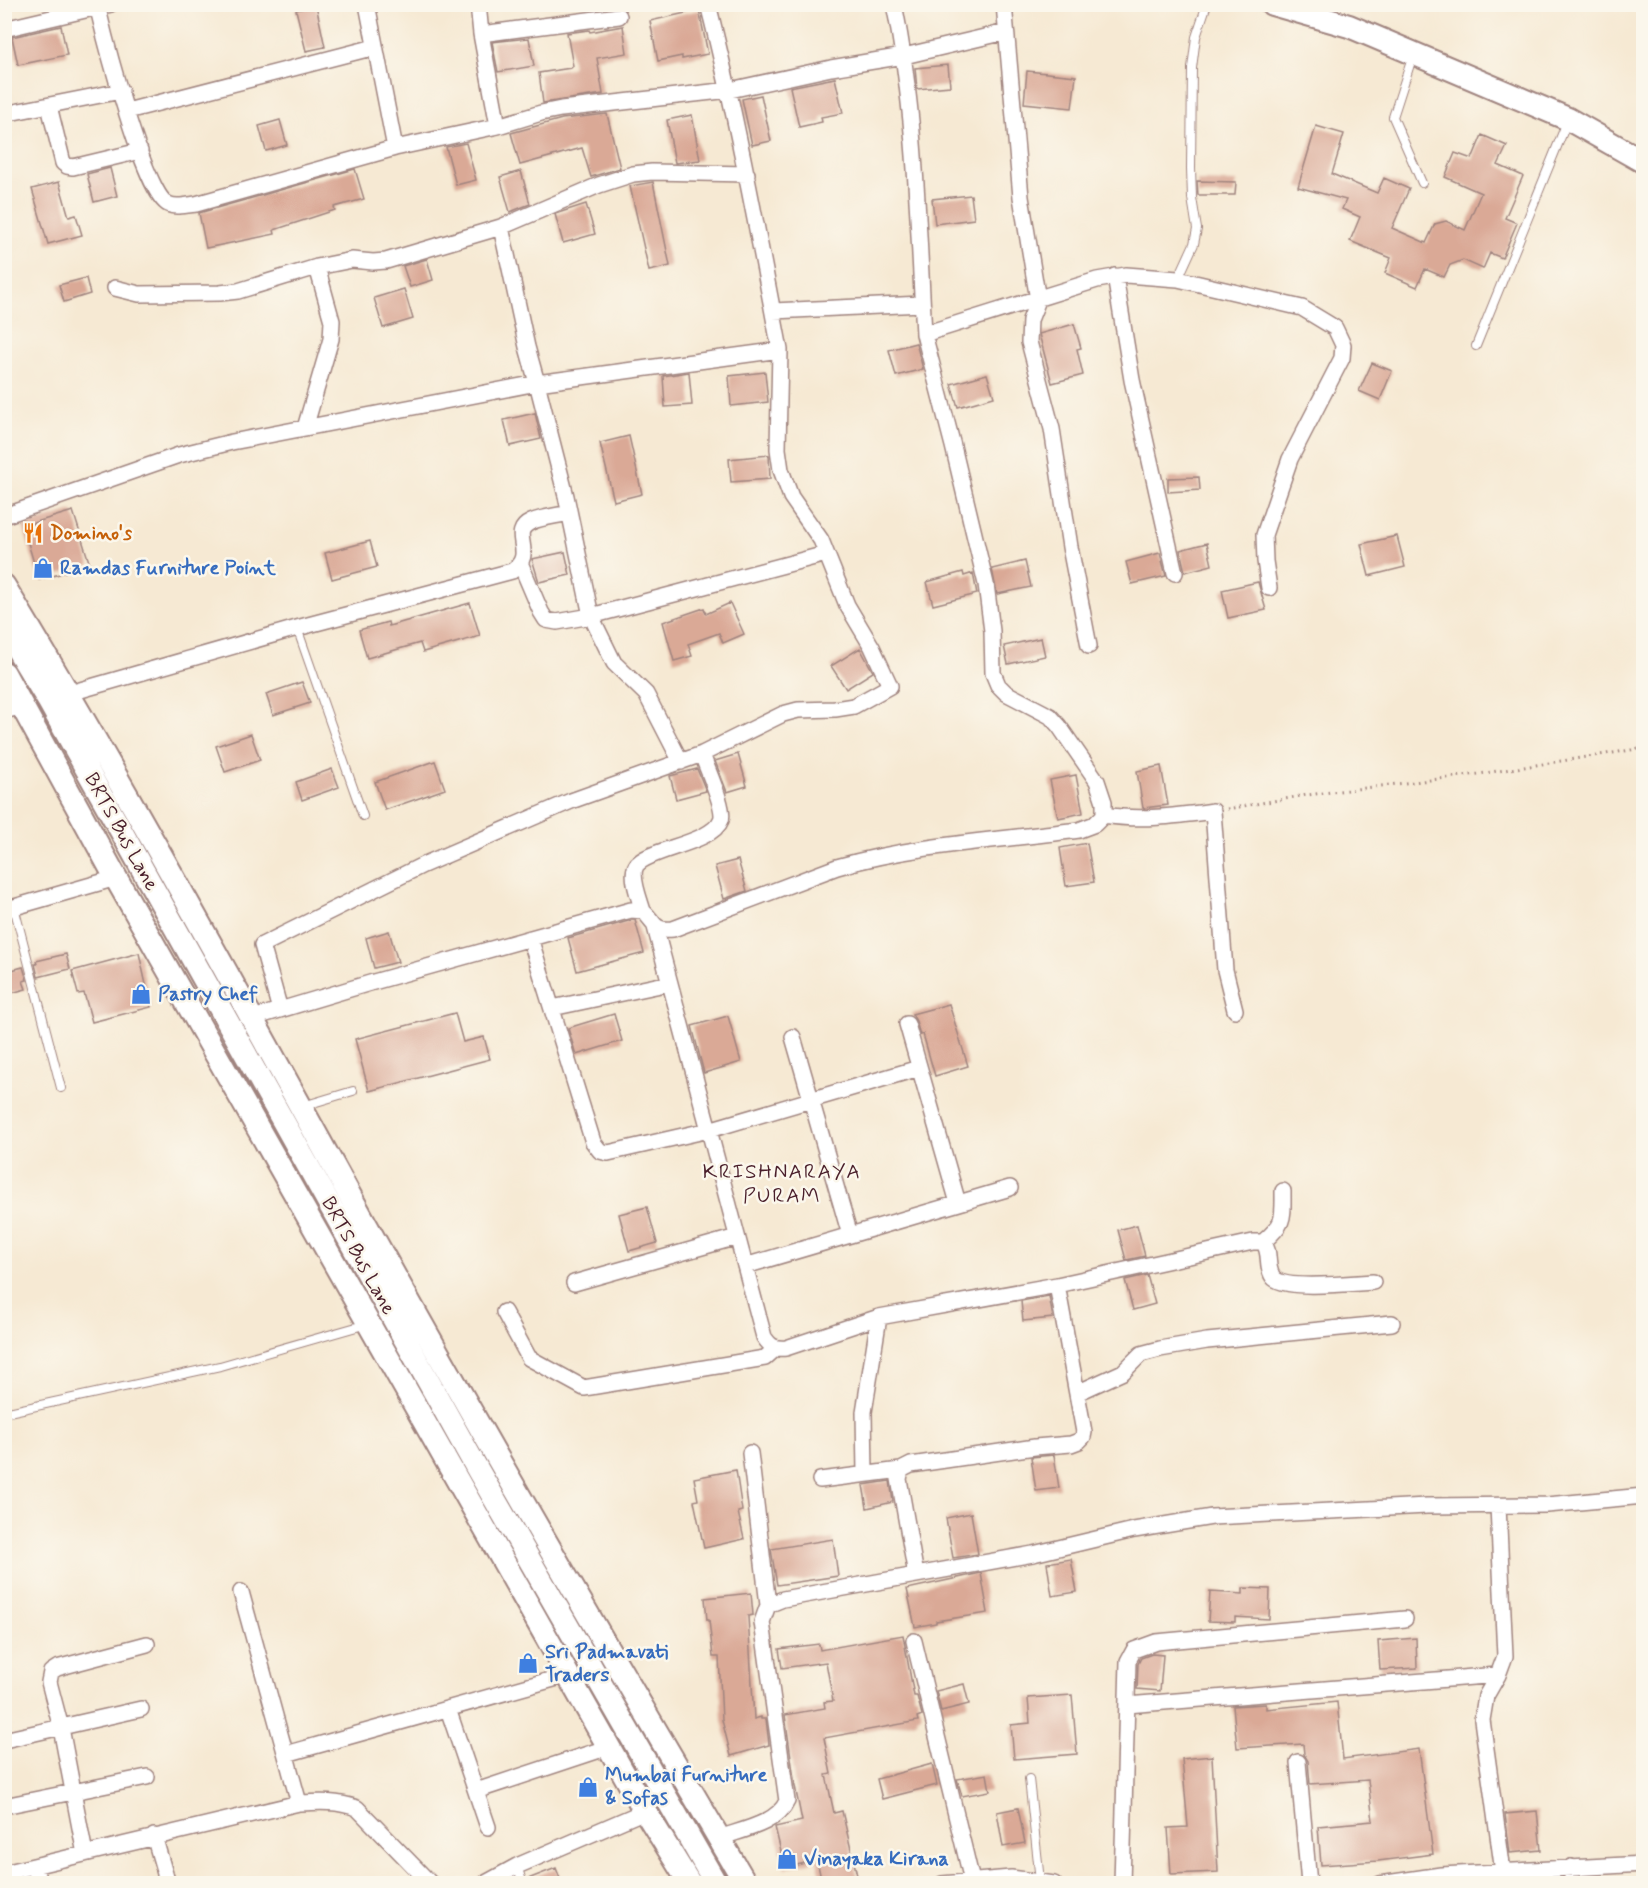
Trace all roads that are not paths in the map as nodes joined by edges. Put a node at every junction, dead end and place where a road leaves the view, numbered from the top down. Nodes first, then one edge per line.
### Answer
1 (367, 4) edge
2 (478, 4) edge
3 (708, 4) edge
4 (894, 4) edge
5 (1004, 4) edge
6 (1207, 4) edge
7 (1272, 4) edge
8 (104, 7) edge
9 (619, 16) dead end
10 (4, 29) edge
11 (1006, 32) junction
12 (481, 34) junction
13 (375, 47) junction
14 (1414, 53) junction
15 (904, 56) junction
16 (730, 90) junction
17 (121, 91) junction
18 (49, 106) junction
19 (127, 111) junction
20 (4, 114) edge
21 (1568, 119) junction
22 (498, 126) junction
23 (395, 148) junction
24 (140, 151) junction
25 (1644, 162) edge
26 (747, 174) junction
27 (1422, 183) dead end
28 (501, 227) junction
29 (317, 267) junction
30 (1116, 276) junction
31 (1178, 279) junction
32 (115, 288) dead end
33 (1038, 300) junction
34 (922, 304) junction
35 (772, 310) junction
36 (924, 334) junction
37 (1476, 346) dead end
38 (780, 350) junction
39 (537, 383) junction
40 (305, 428) junction
41 (569, 513) junction
42 (4, 516) edge
43 (826, 554) junction
44 (521, 565) junction
45 (1175, 573) dead end
46 (4, 586) edge
47 (1269, 588) dead end
48 (591, 616) junction
49 (4, 627) edge
50 (297, 628) junction
51 (1089, 646) dead end
52 (4, 673) edge
53 (70, 693) junction
54 (14, 709) edge
55 (702, 754) junction
56 (681, 762) junction
57 (1104, 815) junction
58 (363, 816) dead end
59 (116, 878) junction
60 (9, 908) edge
61 (643, 911) junction
62 (656, 927) junction
63 (530, 938) junction
64 (670, 983) junction
65 (552, 1008) junction
66 (280, 1010) junction
67 (1235, 1010) dead end
68 (253, 1018) junction
69 (907, 1024) dead end
70 (793, 1037) dead end
71 (919, 1068) junction
72 (62, 1088) dead end
73 (353, 1091) dead end
74 (811, 1100) junction
75 (301, 1106) junction
76 (709, 1130) junction
77 (1010, 1188) dead end
78 (1283, 1191) dead end
79 (958, 1203) junction
80 (850, 1235) junction
81 (737, 1237) junction
82 (1263, 1242) junction
83 (745, 1266) junction
84 (1373, 1282) dead end
85 (574, 1283) dead end
86 (1057, 1285) junction
87 (504, 1312) dead end
88 (879, 1317) junction
89 (369, 1323) junction
90 (1392, 1323) dead end
91 (775, 1349) junction
92 (1077, 1393) junction
93 (4, 1413) edge
94 (750, 1453) dead end
95 (901, 1470) junction
96 (865, 1474) junction
97 (820, 1480) dead end
98 (1644, 1496) edge
99 (1498, 1506) junction
100 (916, 1575) junction
101 (241, 1592) dead end
102 (768, 1605) junction
103 (1405, 1619) dead end
104 (914, 1641) dead end
105 (147, 1644) dead end
106 (568, 1675) junction
107 (1498, 1675) junction
108 (1127, 1705) junction
109 (141, 1709) dead end
110 (447, 1709) junction
111 (61, 1728) junction
112 (4, 1740) edge
113 (609, 1747) junction
114 (286, 1754) junction
115 (1298, 1762) dead end
116 (147, 1777) dead end
117 (1029, 1779) dead end
118 (476, 1791) junction
119 (73, 1792) junction
120 (299, 1803) junction
121 (4, 1806) edge
122 (645, 1811) junction
123 (489, 1827) dead end
124 (154, 1836) junction
125 (719, 1838) junction
126 (85, 1854) junction
127 (1644, 1864) edge
128 (34, 1866) junction
129 (517, 1866) junction
130 (1503, 1872) junction
131 (4, 1873) edge
132 (1572, 1877) edge
133 (1441, 1879) edge
134 (972, 1881) junction
135 (1047, 1882) edge
136 (39, 1884) edge
137 (168, 1884) edge
138 (431, 1884) edge
139 (484, 1884) edge
140 (523, 1884) edge
141 (690, 1884) edge
142 (716, 1884) edge
143 (746, 1884) edge
144 (942, 1884) edge
145 (1122, 1884) edge
146 (1310, 1884) edge
147 (1380, 1884) edge

1 - 13 street
2 - 12 street
3 - 16 street
4 - 15 street
5 - 11 street
6 - 31 lane
7 - 14 main road
8 - 10 street
8 - 17 street
9 - 12 street
11 - 15 street
11 - 33 street
12 - 22 street
13 - 19 street
13 - 23 street
14 - 21 main road
14 - 27 lane
15 - 16 street
15 - 34 street
16 - 22 street
16 - 26 street
17 - 18 street
17 - 19 street
18 - 20 street
18 - 24 street
19 - 24 street
21 - 25 main road
21 - 37 lane
22 - 23 street
23 - 24 street
26 - 28 street
26 - 35 street
28 - 29 street
28 - 39 street
29 - 32 street
29 - 40 street
30 - 31 street
30 - 33 street
30 - 45 street
31 - 47 street
33 - 36 street
33 - 51 street
34 - 35 street
34 - 36 street
35 - 38 street
36 - 57 street
38 - 39 street
38 - 43 street
39 - 40 street
39 - 41 street
40 - 42 street
41 - 44 street
41 - 48 street
43 - 48 street
43 - 55 street
44 - 48 street
44 - 50 street
46 - 53 main road
48 - 56 street
49 - 142 main road, BRTS Bus Lane
50 - 53 street
50 - 58 lane
52 - 54 main road
53 - 68 main road
54 - 59 main road
55 - 56 street
55 - 61 street
56 - 66 street
57 - 62 street
57 - 67 street
59 - 60 street
59 - 89 main road
60 - 72 lane
61 - 62 street
61 - 63 street
62 - 64 street
63 - 65 street
63 - 66 street
64 - 65 street
64 - 76 street
65 - 76 street
66 - 68 street
68 - 75 main road
69 - 71 street
70 - 74 street
71 - 74 street
71 - 79 street
73 - 75 lane
74 - 76 street
74 - 80 street
75 - 125 main road
76 - 81 street
77 - 79 street
78 - 82 street
79 - 80 street
80 - 83 street
81 - 83 street
81 - 85 street
82 - 84 street
82 - 86 street
83 - 91 street
86 - 88 street
86 - 92 street
87 - 91 street
88 - 91 street
88 - 96 street
89 - 93 lane
89 - 106 main road
90 - 92 street
92 - 95 street
94 - 102 street
95 - 96 street
95 - 100 street
96 - 97 street
98 - 99 street
99 - 100 street
99 - 107 street
100 - 102 street
101 - 114 street
102 - 125 street
103 - 108 street
104 - 134 street
105 - 111 street
106 - 110 street
106 - 113 main road
107 - 108 street
107 - 130 street
108 - 145 street
109 - 111 street
110 - 114 street
110 - 118 street
111 - 112 street
111 - 119 street
113 - 118 street
113 - 122 main road
114 - 120 street
115 - 146 street
116 - 119 street
117 - 135 lane
118 - 123 street
119 - 121 street
119 - 126 street
120 - 124 street
120 - 138 street
122 - 129 street
122 - 141 main road
124 - 126 street
124 - 137 street
125 - 143 main road
126 - 128 street
127 - 132 street
128 - 131 street
128 - 136 street
129 - 139 street
129 - 140 lane
130 - 132 street
130 - 133 street
133 - 147 street
134 - 135 street
134 - 144 street

